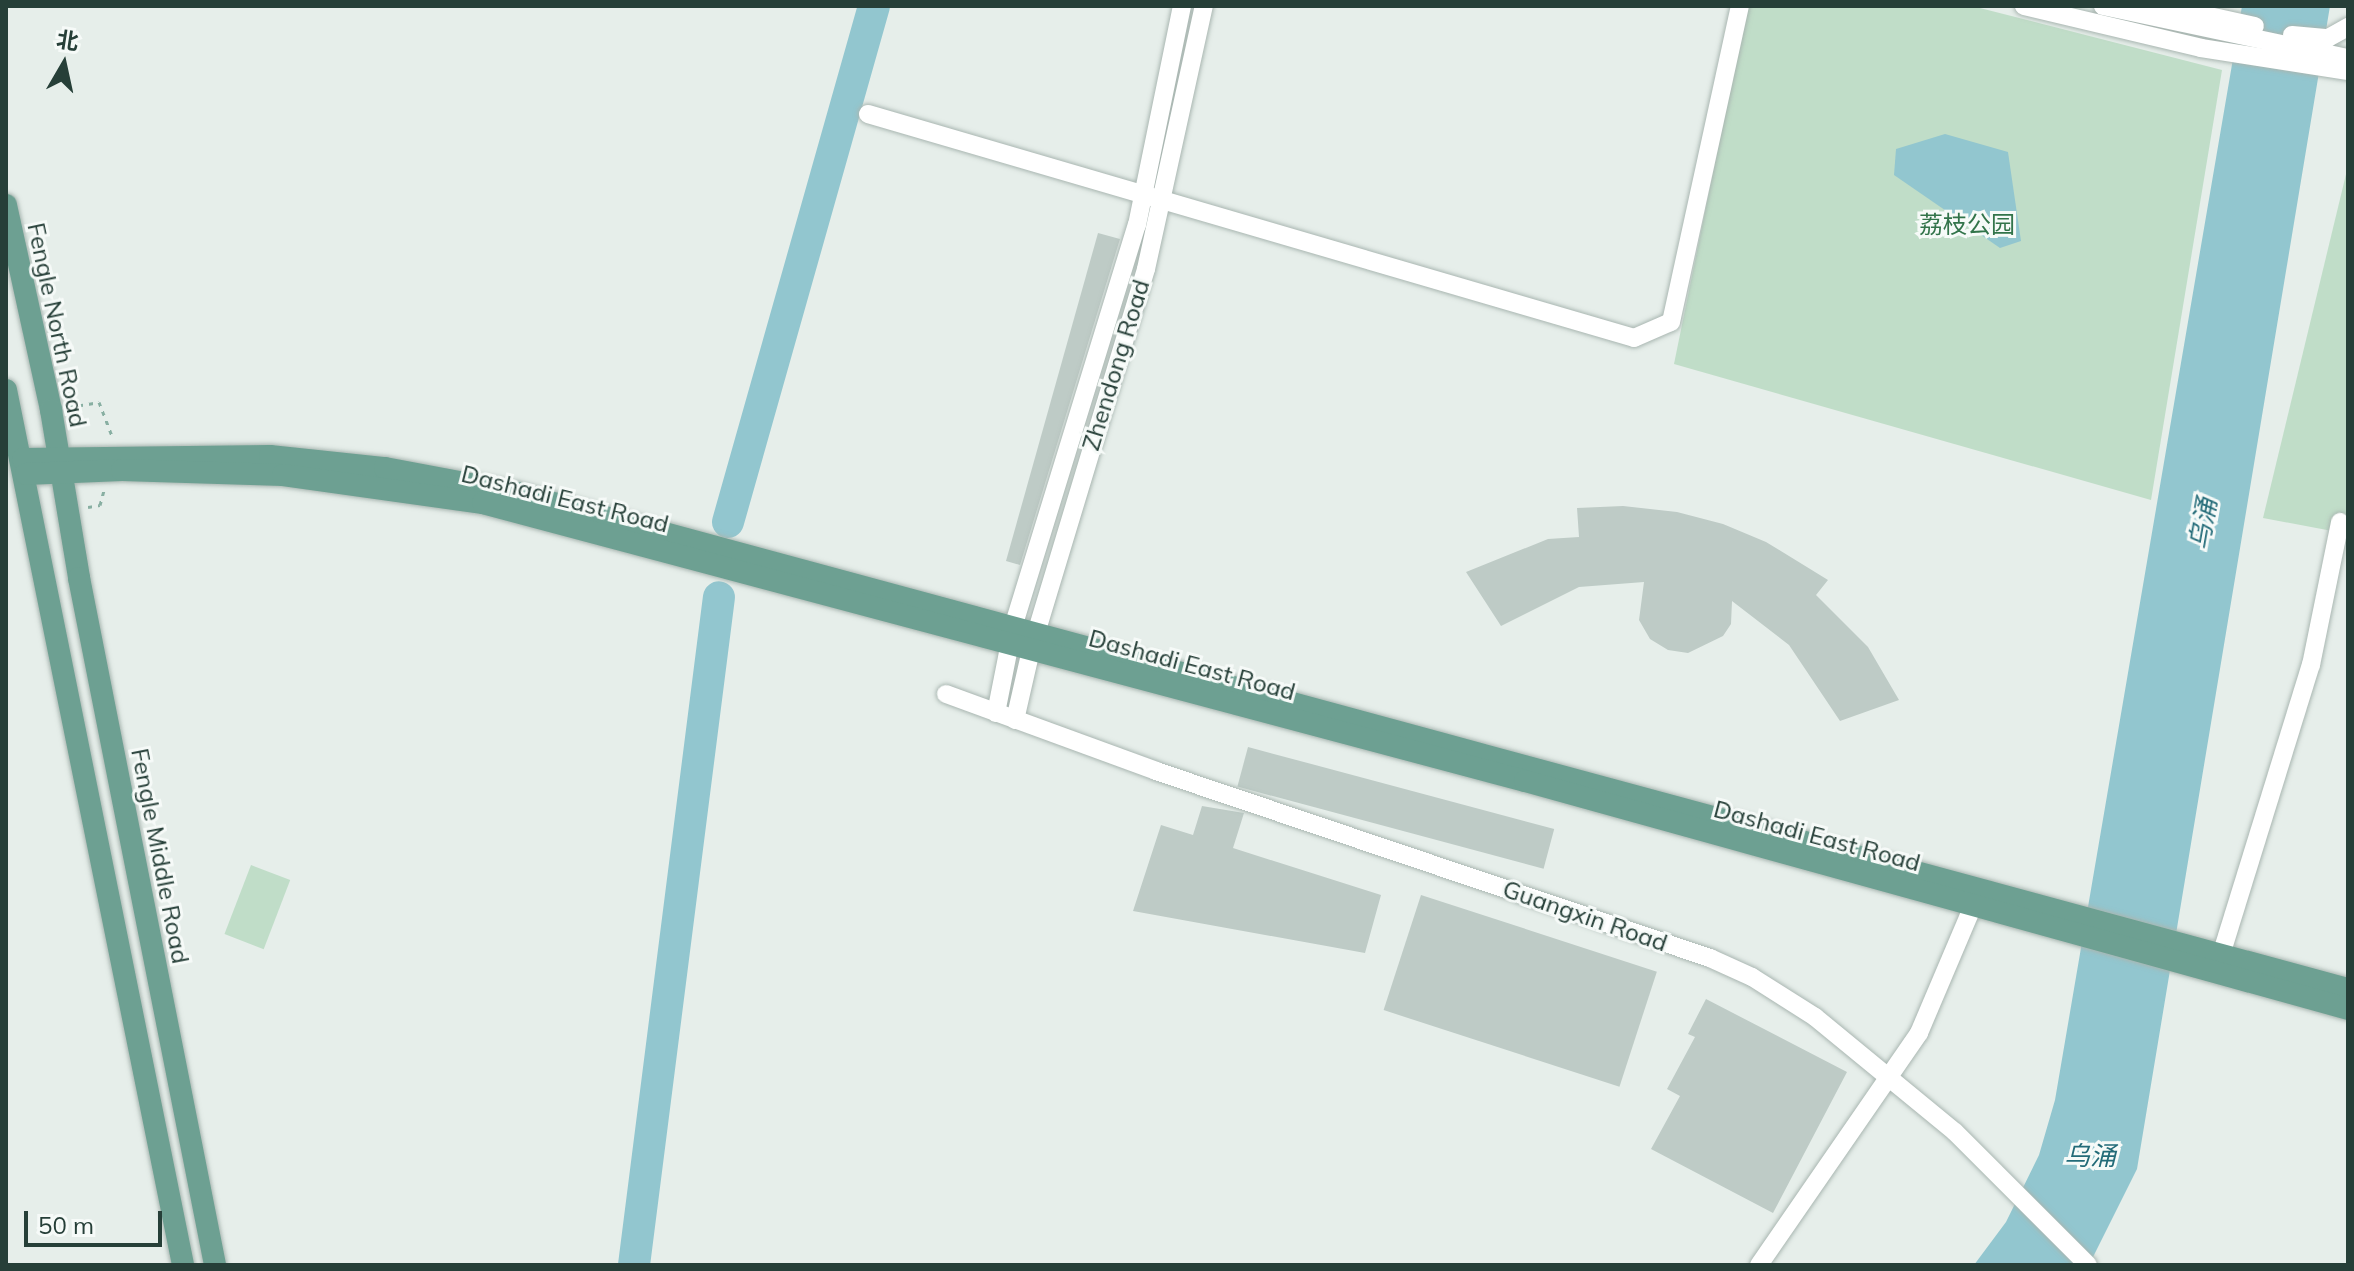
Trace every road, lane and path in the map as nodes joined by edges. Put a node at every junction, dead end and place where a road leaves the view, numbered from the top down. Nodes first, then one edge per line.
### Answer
1 (1182, 6) edge
2 (1204, 6) edge
3 (1740, 6) edge
4 (2024, 6) edge
5 (2103, 6) edge
6 (2164, 6) edge
7 (2227, 26) junction
8 (2348, 27) edge
9 (2345, 64) edge
10 (868, 114) dead end
11 (1143, 198) junction
12 (1162, 204) junction
13 (6, 205) edge
14 (6, 390) edge
15 (58, 465) junction
16 (15, 466) edge
17 (2340, 522) dead end
18 (1011, 636) junction
19 (1033, 642) junction
20 (946, 694) dead end
21 (996, 713) junction
22 (1015, 720) junction
23 (1978, 897) junction
24 (2186, 955) junction
25 (2221, 955) junction
26 (2348, 989) edge
27 (2348, 1009) edge
28 (1890, 1079) junction
29 (183, 1265) edge
30 (215, 1265) edge
31 (1759, 1265) edge
32 (2088, 1265) edge

1 - 11 street, Zhendong Road
2 - 12 street, Zhendong Road
3 - 12 street
4 - 9 street
5 - 7 street
6 - 7 street
7 - 8 street
7 - 9 street
10 - 11 street
11 - 12 street
11 - 18 street, Zhendong Road
12 - 19 street, Zhendong Road
13 - 15 main road, Fengle North Road
14 - 16 main road
15 - 16 main road, Dashadi East Road
15 - 18 main road, Dashadi East Road
15 - 30 main road, Fengle Middle Road
16 - 29 main road
17 - 25 street
18 - 19 main road, Dashadi East Road
18 - 21 street, Zhendong Road
19 - 22 street, Zhendong Road
19 - 23 main road, Dashadi East Road
20 - 21 street, Guangxin Road
21 - 22 street, Guangxin Road
22 - 28 street, Guangxin Road
23 - 24 main road, Dashadi East Road
23 - 28 street
24 - 25 main road, Dashadi East Road
24 - 27 main road, Dashadi East Road
25 - 26 main road, Dashadi East Road
28 - 31 street
28 - 32 street, Guangxin Road

